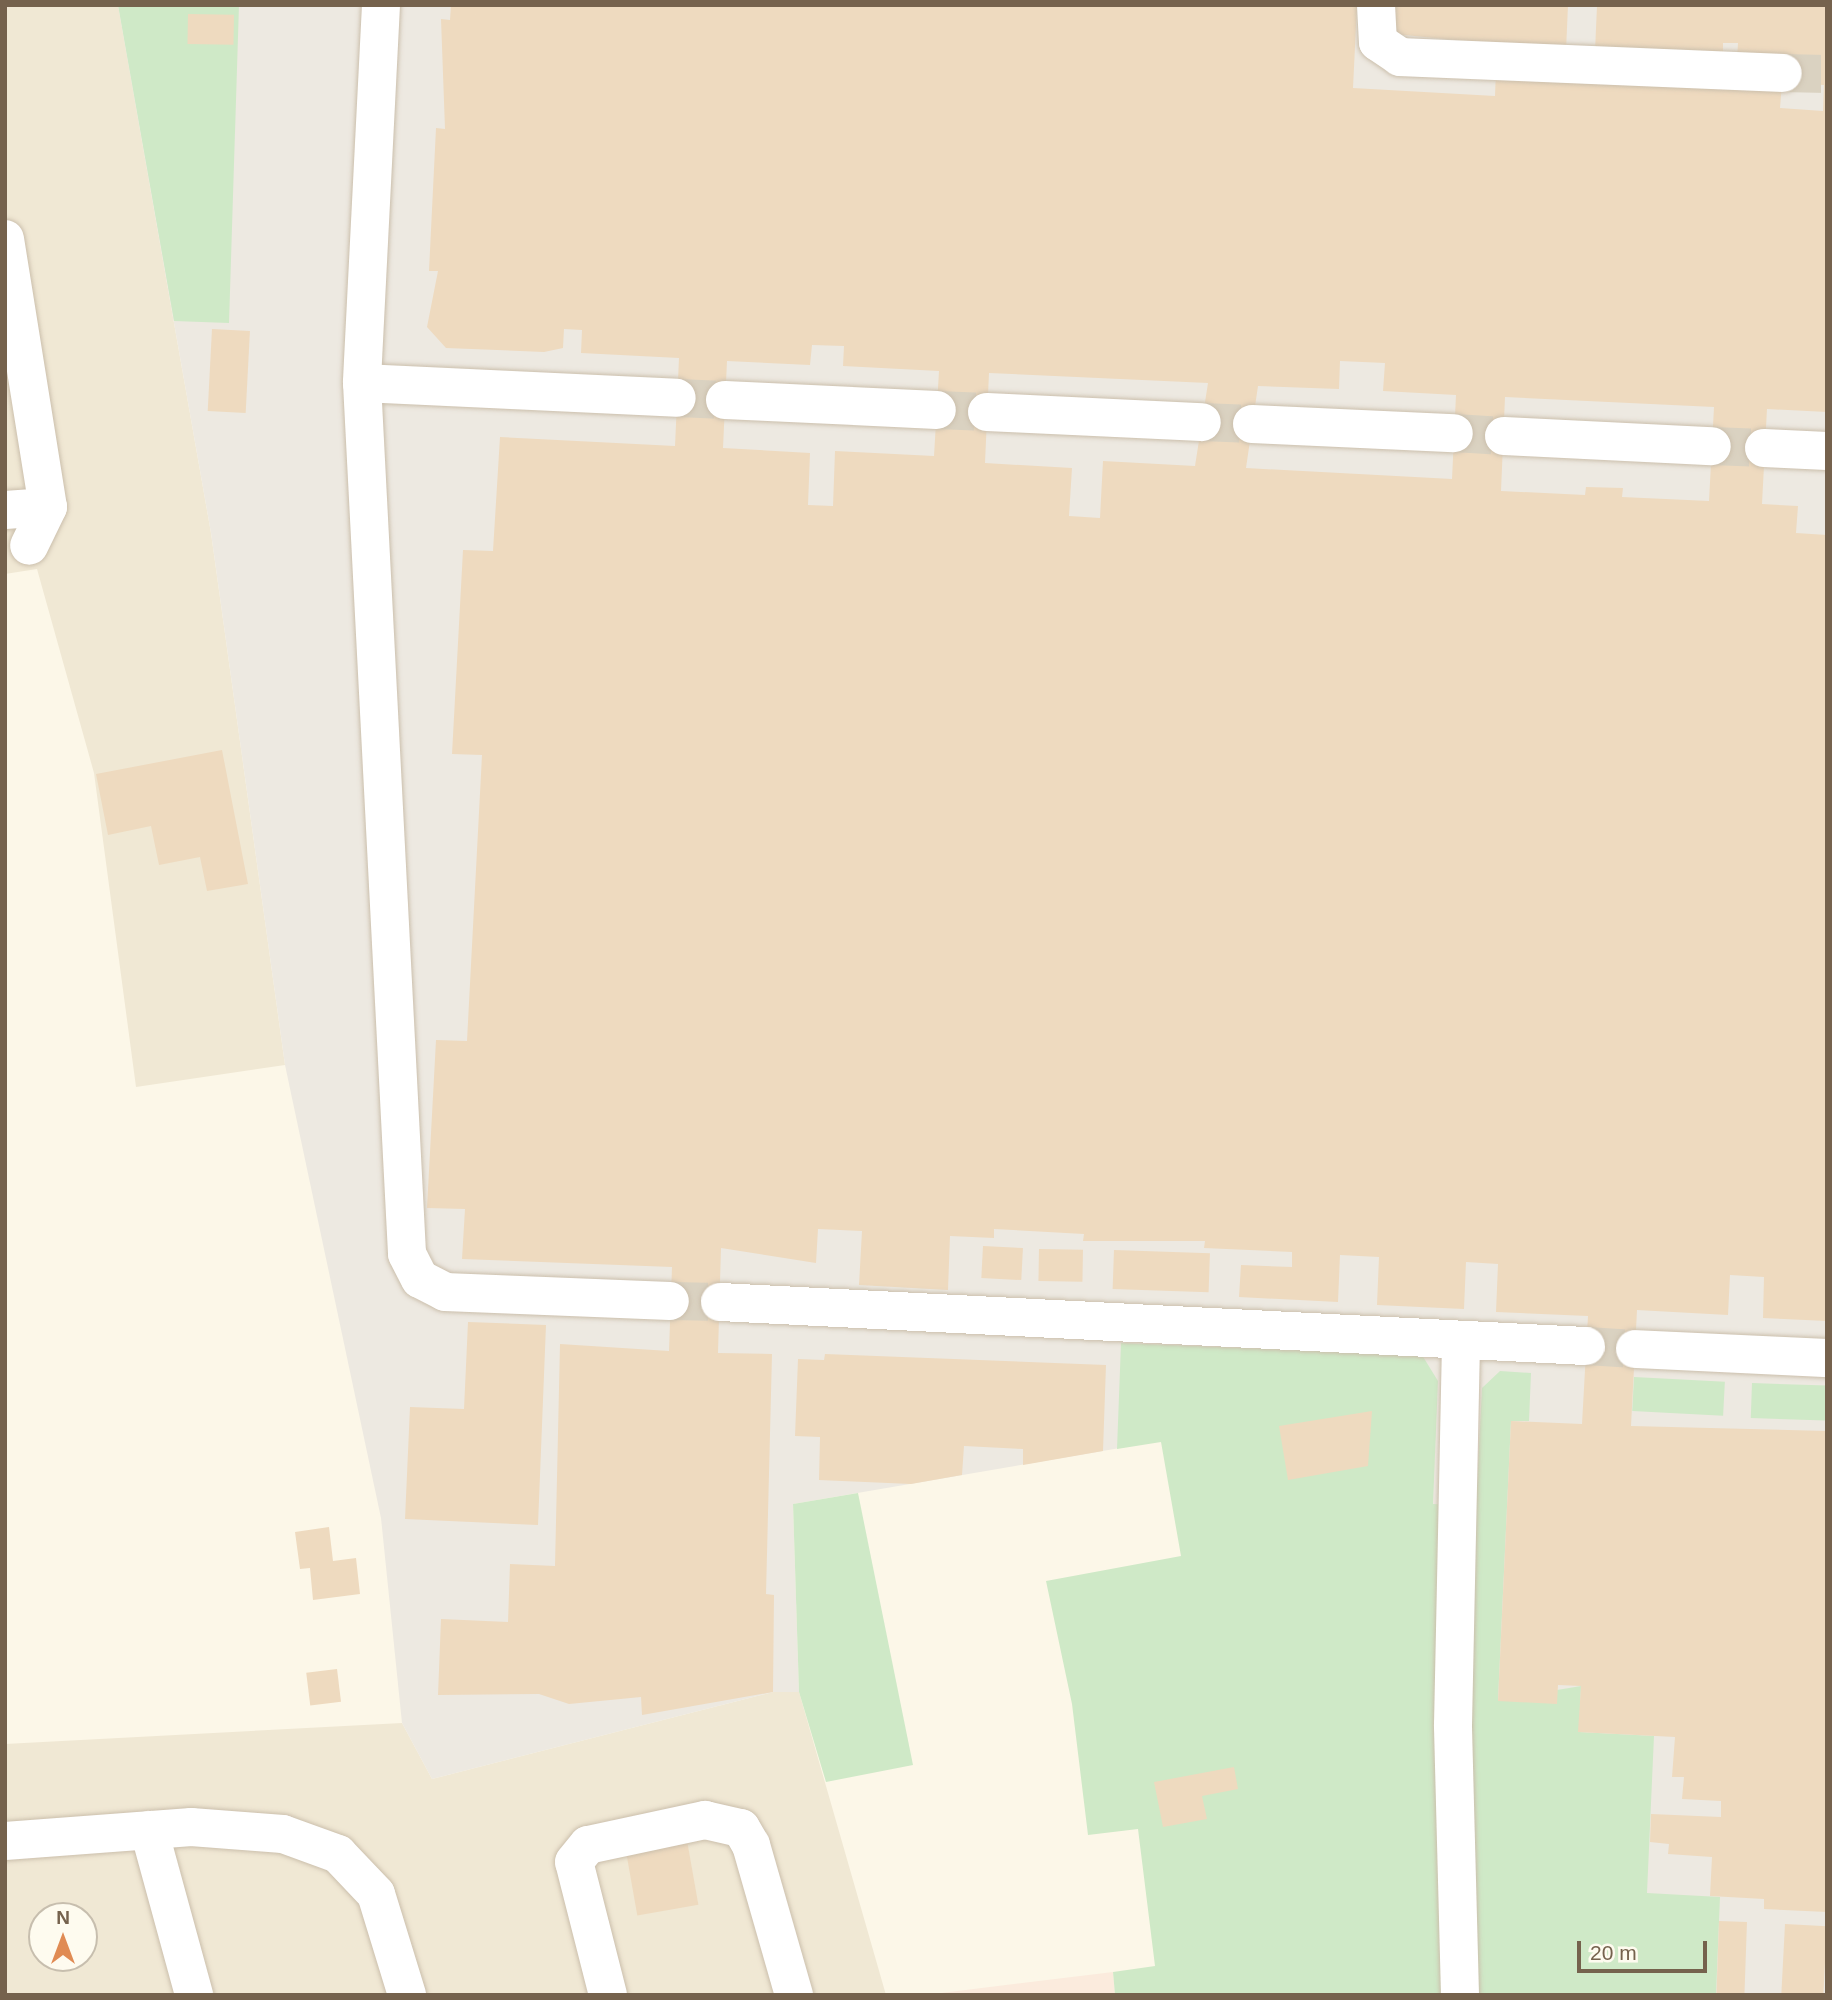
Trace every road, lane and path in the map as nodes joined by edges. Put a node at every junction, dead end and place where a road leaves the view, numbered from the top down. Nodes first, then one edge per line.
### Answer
1 (381, 5) edge
2 (1376, 5) edge
3 (1783, 73) tunnel mouth
4 (5, 239) edge
5 (9, 292) edge
6 (362, 383) junction
7 (677, 398) tunnel mouth
8 (725, 400) tunnel mouth
9 (937, 410) tunnel mouth
10 (987, 412) tunnel mouth
11 (1202, 422) tunnel mouth
12 (1252, 424) tunnel mouth
13 (1454, 433) tunnel mouth
14 (1504, 436) tunnel mouth
15 (1712, 446) tunnel mouth
16 (1764, 448) tunnel mouth
17 (1827, 451) edge
18 (48, 507) junction
19 (5, 510) edge
20 (29, 546) dead end
21 (670, 1301) tunnel mouth
22 (720, 1302) tunnel mouth
23 (1461, 1341) junction
24 (1586, 1346) tunnel mouth
25 (1635, 1349) tunnel mouth
26 (1827, 1358) edge
27 (149, 1830) junction
28 (5, 1841) edge
29 (194, 1995) edge
30 (407, 1995) edge
31 (608, 1995) edge
32 (794, 1995) edge
33 (1460, 1995) edge

1 - 6 street
2 - 3 street
4 - 5 street
5 - 18 street
6 - 7 street
6 - 21 street
8 - 9 street
10 - 11 street
12 - 13 street
14 - 15 street
16 - 17 street
18 - 19 street
18 - 20 street
22 - 23 street
23 - 24 street
23 - 33 street
25 - 26 street
27 - 28 street
27 - 29 street
27 - 30 street
31 - 32 street

